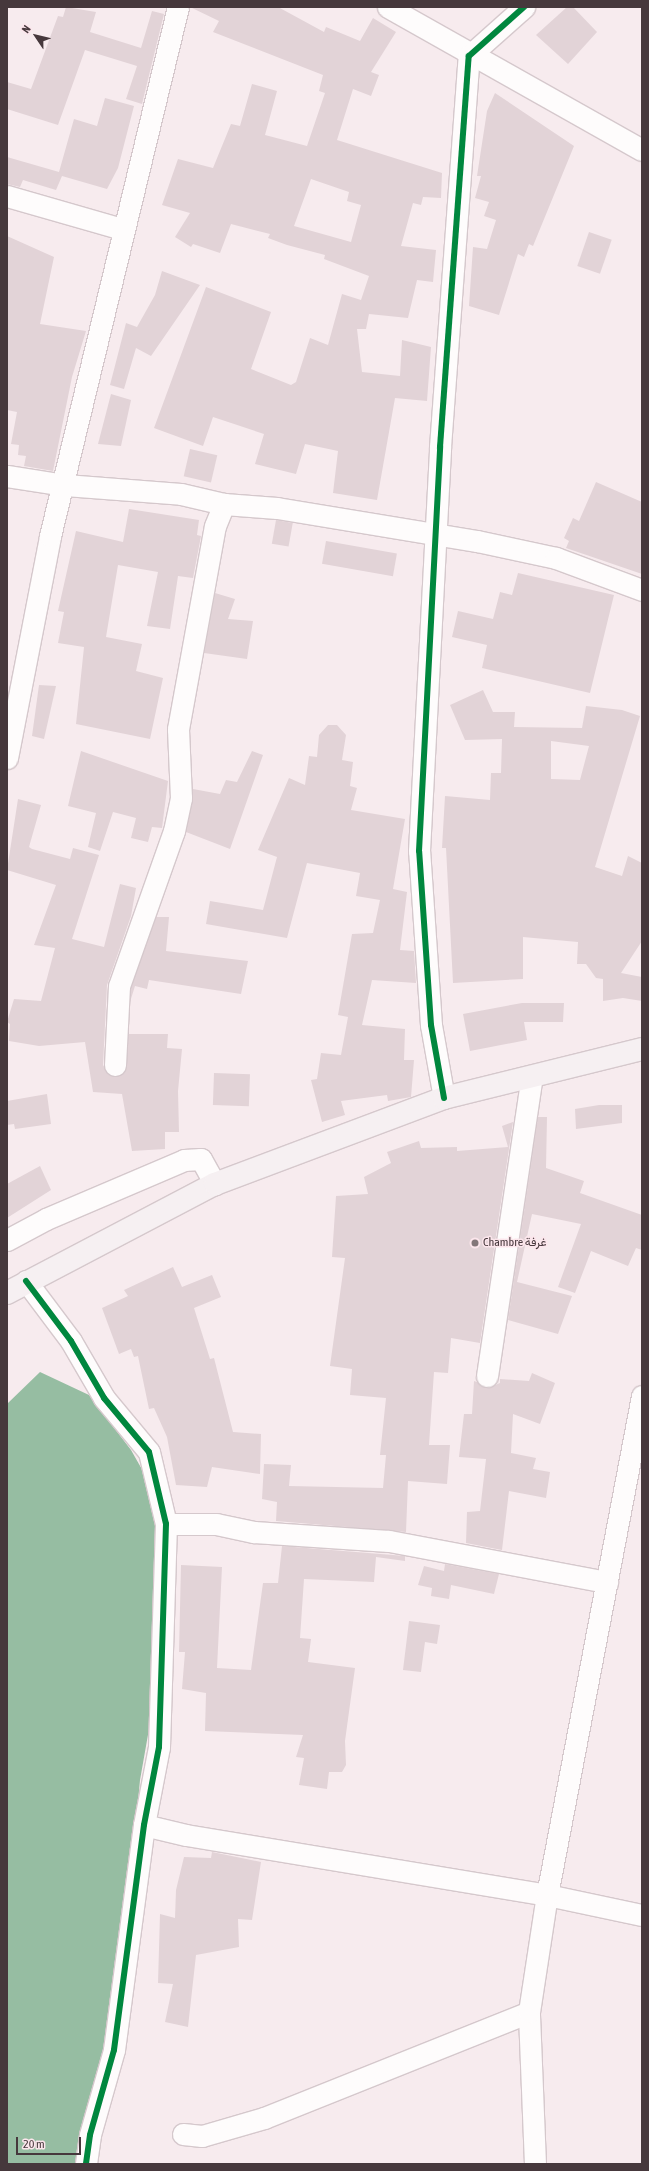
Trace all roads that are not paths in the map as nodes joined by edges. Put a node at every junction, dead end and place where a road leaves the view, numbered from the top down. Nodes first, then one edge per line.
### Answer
1 (178, 7) edge
2 (388, 7) edge
3 (524, 7) edge
4 (469, 56) junction
5 (642, 150) edge
6 (7, 196) edge
7 (122, 229) junction
8 (7, 476) edge
9 (65, 485) junction
10 (224, 504) junction
11 (435, 534) junction
12 (642, 590) edge
13 (7, 758) edge
14 (642, 1048) edge
15 (115, 1065) dead end
16 (532, 1076) junction
17 (444, 1098) junction
18 (215, 1184) junction
19 (7, 1240) edge
20 (26, 1280) junction
21 (7, 1293) edge
22 (487, 1376) dead end
23 (642, 1396) edge
24 (166, 1524) junction
25 (607, 1582) junction
26 (144, 1825) junction
27 (547, 1895) junction
28 (642, 1916) edge
29 (529, 2012) junction
30 (183, 2134) dead end
31 (86, 2164) edge
32 (535, 2164) edge

1 - 7 street
2 - 4 street
3 - 4 street
4 - 5 street
4 - 11 street
6 - 7 street
7 - 9 street
8 - 9 street
9 - 10 street
9 - 13 street
10 - 11 street
10 - 15 street
11 - 12 street
11 - 17 street
14 - 16 main road
16 - 17 main road
16 - 22 street
17 - 18 main road
18 - 19 street
18 - 20 main road
20 - 21 main road
20 - 24 street
23 - 25 street
24 - 25 street
24 - 26 street
25 - 27 street
26 - 27 street
26 - 31 street
27 - 28 street
27 - 29 street
29 - 30 street
29 - 32 street

